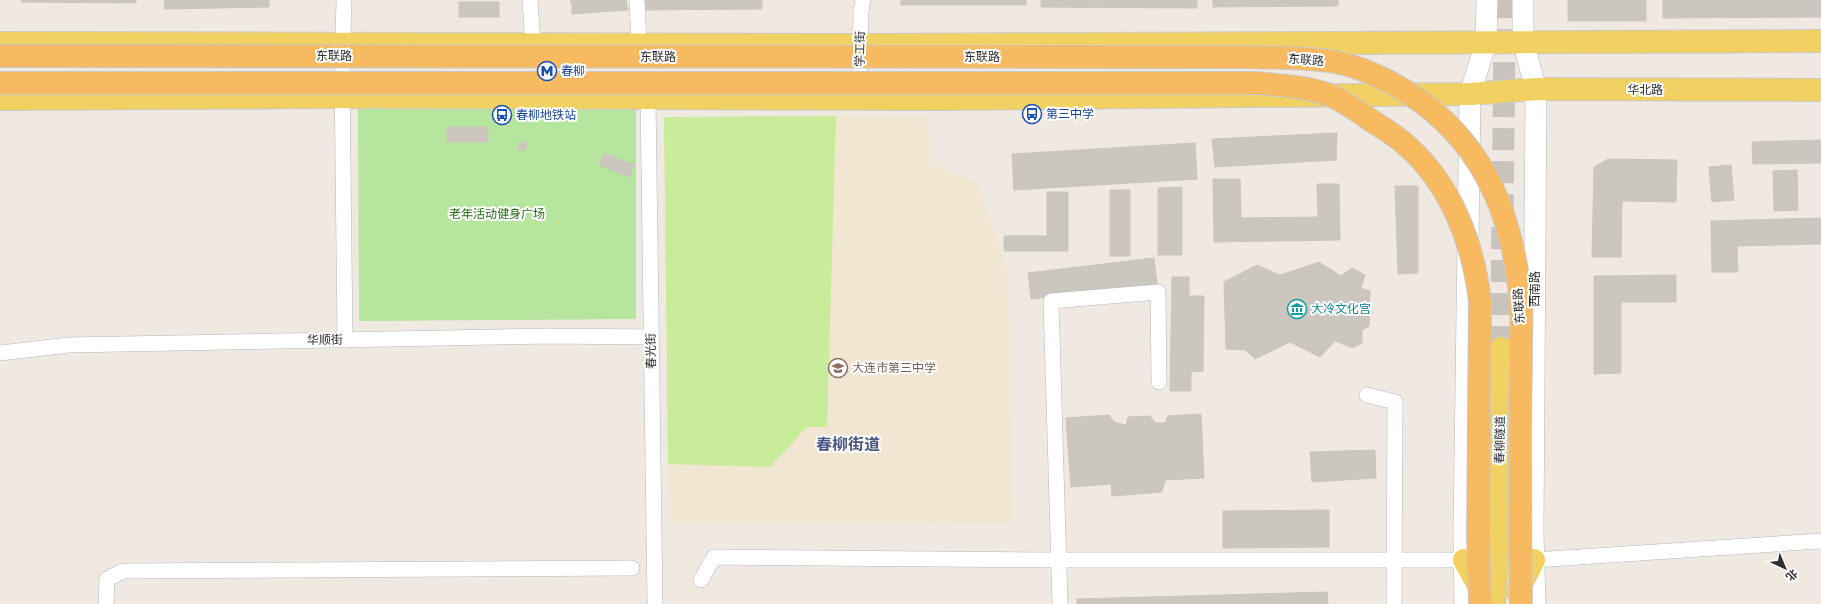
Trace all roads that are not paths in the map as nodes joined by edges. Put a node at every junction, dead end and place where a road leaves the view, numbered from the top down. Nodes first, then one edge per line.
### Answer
1 (344, 0) edge
2 (530, 0) edge
3 (636, 0) edge
4 (863, 0) edge
5 (1487, 0) edge
6 (1523, 0) edge
7 (1821, 41) edge
8 (1486, 42) junction
9 (1523, 42) junction
10 (0, 43) edge
11 (343, 44) junction
12 (533, 45) junction
13 (860, 45) junction
14 (639, 46) junction
15 (0, 56) edge
16 (0, 83) edge
17 (1536, 90) junction
18 (1821, 90) edge
19 (1470, 94) junction
20 (343, 97) junction
21 (648, 97) junction
22 (857, 98) junction
23 (0, 99) edge
24 (651, 337) junction
25 (345, 340) junction
26 (1500, 348) tunnel mouth
27 (0, 353) edge
28 (1159, 382) dead end
29 (1367, 396) dead end
30 (1499, 532) junction
31 (1821, 541) edge
32 (1059, 560) junction
33 (1394, 560) junction
34 (1464, 560) junction
35 (1534, 560) junction
36 (632, 568) dead end
37 (701, 580) dead end
38 (106, 604) edge
39 (655, 604) edge
40 (1060, 604) edge
41 (1394, 604) edge
42 (1465, 604) edge
43 (1480, 604) edge
44 (1488, 604) edge
45 (1494, 604) edge
46 (1507, 604) edge
47 (1512, 604) edge
48 (1521, 604) edge
49 (1535, 604) edge

1 - 11 street
2 - 12 street
3 - 14 street
4 - 13 street, 学工街
5 - 8 main road
6 - 9 main road, 西南路
7 - 9 main road
8 - 9 main road
8 - 13 main road
8 - 19 main road
9 - 17 main road, 西南路
10 - 11 main road
11 - 12 main road
11 - 20 street
12 - 14 main road
13 - 14 main road
13 - 22 street, 学工街
15 - 48 highway, 东联路, bridge
16 - 43 highway, bridge
17 - 18 main road, 华北路
17 - 19 main road, 华北路
17 - 35 main road, 西南路
19 - 22 main road, 华北路
19 - 34 main road
20 - 21 main road, 华北路
20 - 23 main road, 华北路
20 - 25 street
21 - 22 main road, 华北路
21 - 24 street, 春光街
24 - 25 street, 华顺街
24 - 39 street, 春光街
25 - 27 street, 华顺街
26 - 30 main road, 春柳隧道
28 - 32 street
29 - 33 street
30 - 45 main road
30 - 46 main road
31 - 35 street
32 - 33 street
32 - 37 street
32 - 40 street
33 - 34 street
33 - 41 street
34 - 42 main road
34 - 44 main road
35 - 47 main road
35 - 49 main road, 西南路
36 - 38 street

